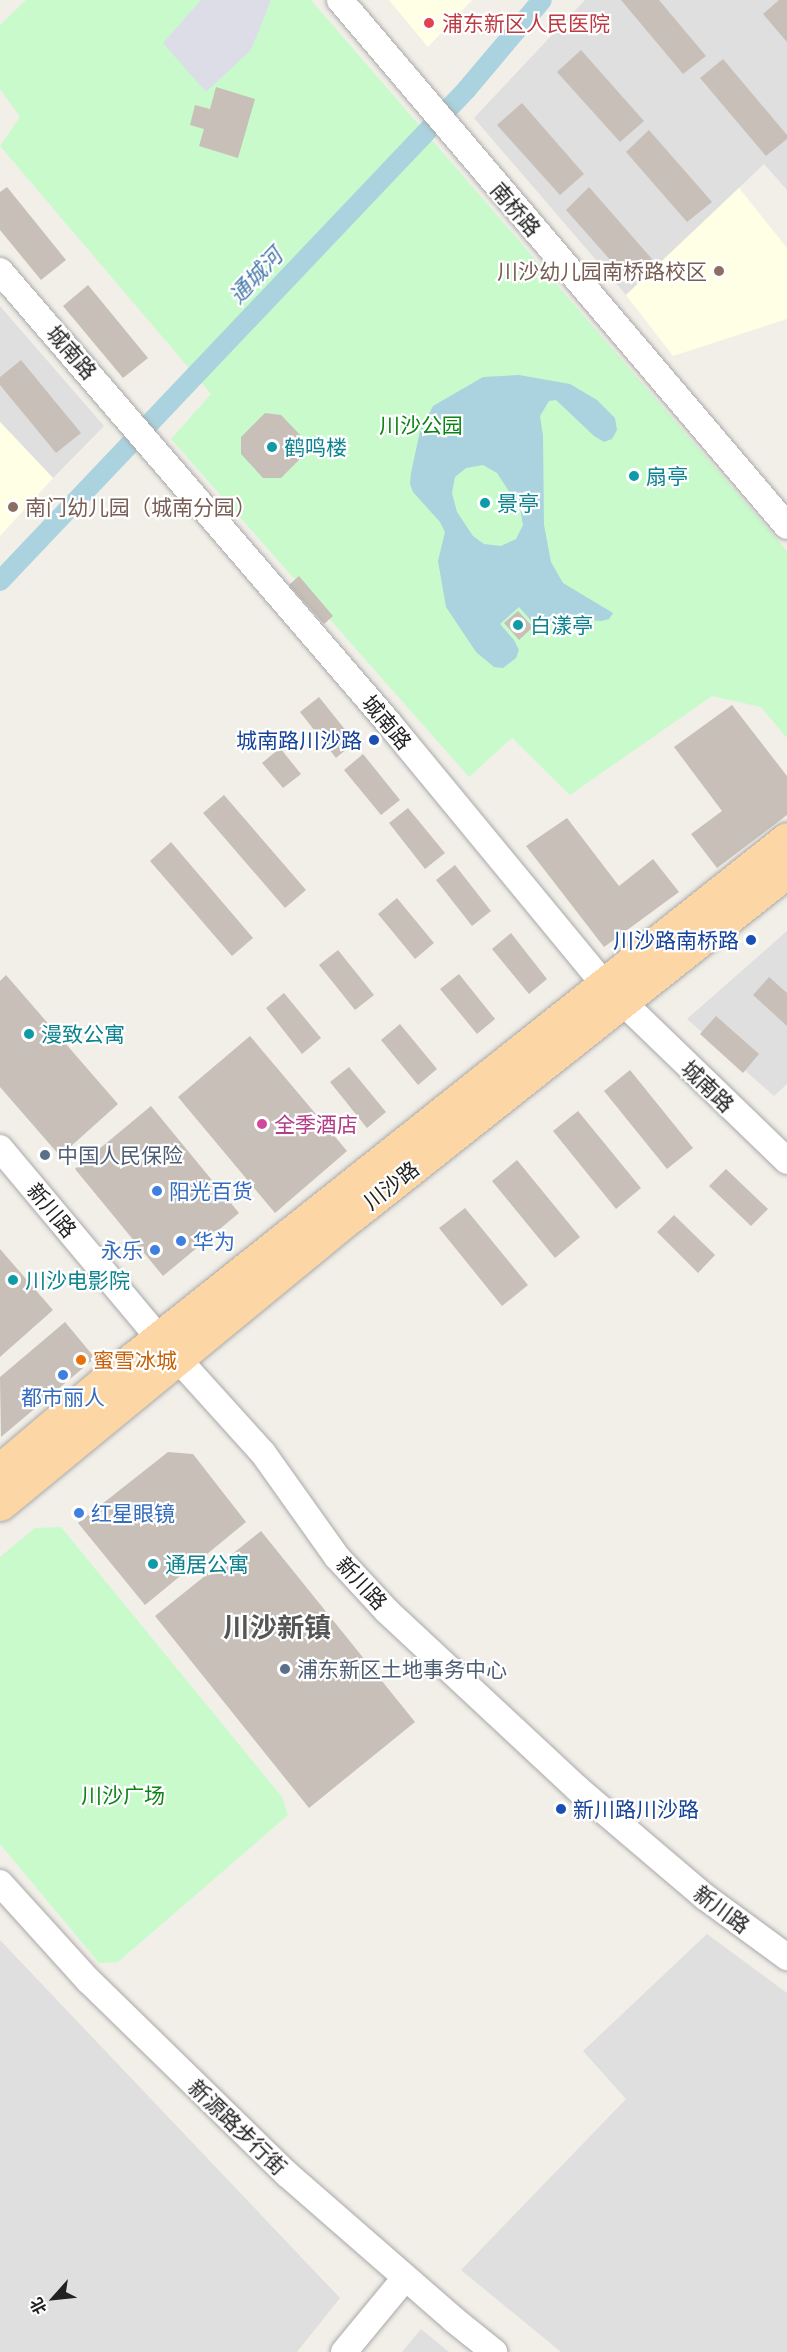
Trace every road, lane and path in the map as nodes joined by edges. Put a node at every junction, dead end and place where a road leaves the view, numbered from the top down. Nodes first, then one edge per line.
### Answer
1 (340, 0) edge
2 (0, 271) edge
3 (787, 526) edge
4 (787, 839) edge
5 (787, 871) edge
6 (614, 994) junction
7 (0, 1148) edge
8 (787, 1161) edge
9 (168, 1349) junction
10 (0, 1470) edge
11 (0, 1504) edge
12 (0, 1883) edge
13 (787, 1957) edge
14 (405, 2278) junction
15 (344, 2352) edge
16 (494, 2352) edge

1 - 3 street, 南桥路
2 - 6 street, 城南路
4 - 6 main road, 川沙路
5 - 6 main road, 川沙路
6 - 8 street, 城南路
6 - 9 main road, 川沙路
7 - 9 street, 新川路
9 - 10 main road, 川沙路
9 - 11 main road, 川沙路
9 - 13 street, 新川路
12 - 14 street, 新源路步行街
14 - 15 street
14 - 16 street, 新源路步行街

